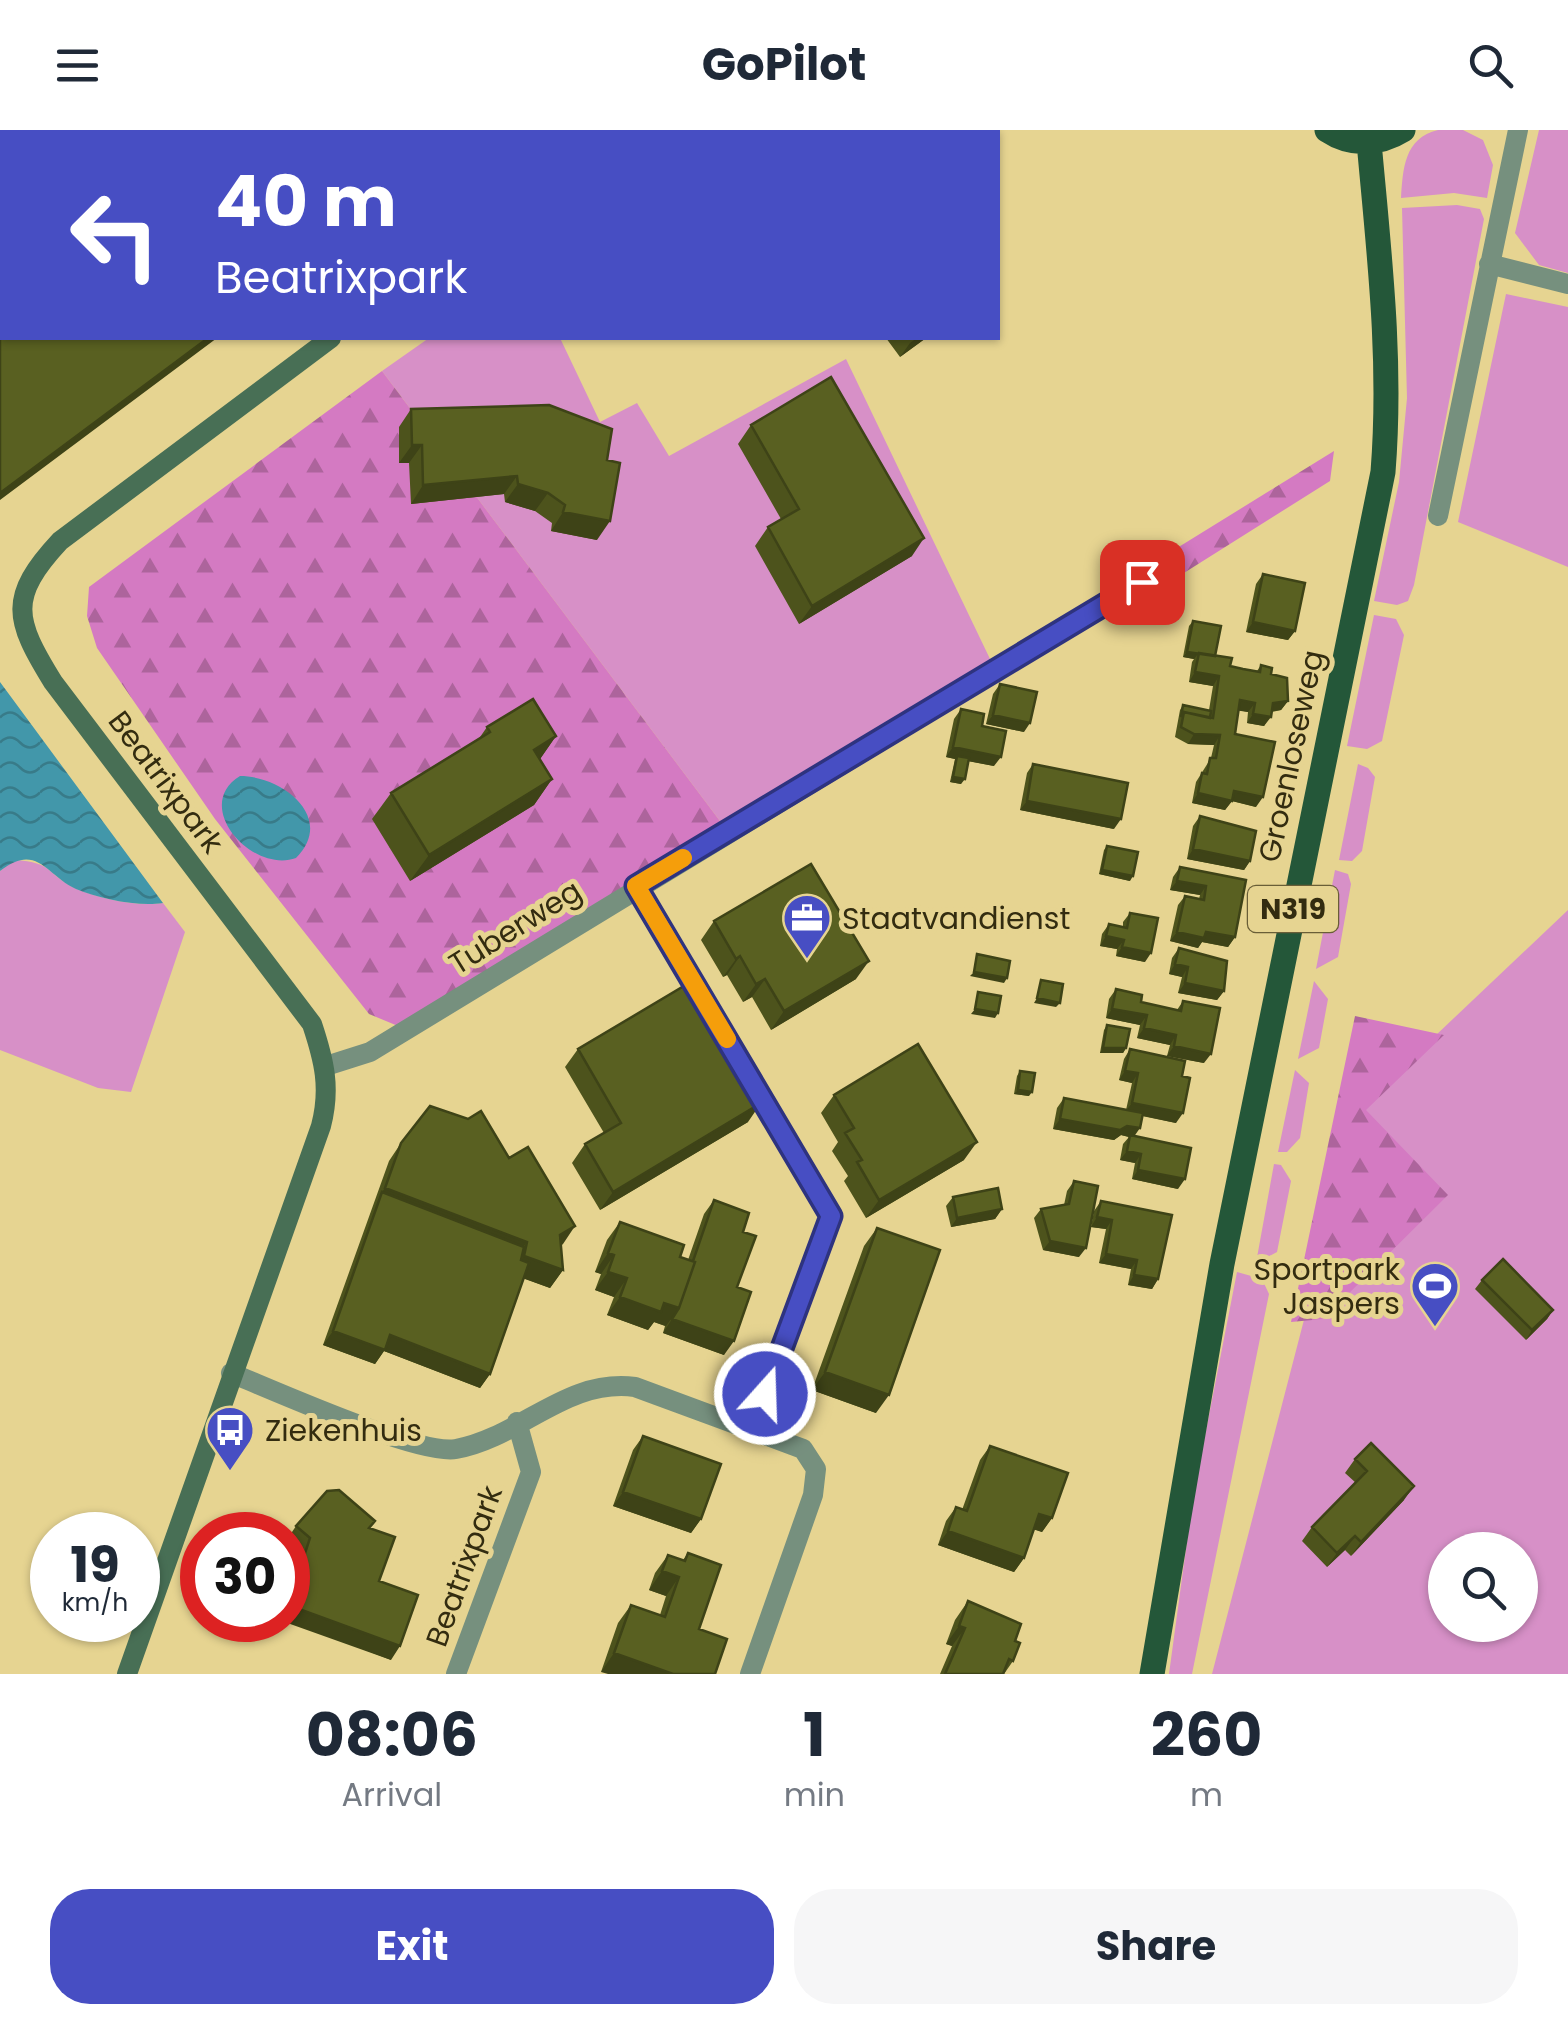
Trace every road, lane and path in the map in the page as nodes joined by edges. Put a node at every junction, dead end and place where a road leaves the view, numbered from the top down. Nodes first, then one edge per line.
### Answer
1 (1327, 130) edge
2 (1403, 130) edge
3 (1518, 130) edge
4 (1369, 142) junction
5 (1488, 264) junction
6 (1568, 284) edge
7 (328, 340) edge
8 (1438, 516) dead end
9 (1142, 582) dead end
10 (636, 886) junction
11 (326, 1066) junction
12 (232, 1373) junction
13 (517, 1422) junction
14 (752, 1430) junction
15 (127, 1674) edge
16 (456, 1674) edge
17 (750, 1674) edge
18 (1152, 1674) edge

1 - 4 main road
2 - 4 main road
3 - 5 street
4 - 18 main road, Groenloseweg / N319
5 - 6 street
5 - 8 street
7 - 11 street, Beatrixpark
9 - 10 street, Tuberweg
10 - 11 street, Tuberweg
10 - 14 street
11 - 12 street, Beatrixpark
12 - 13 street, Beatrixpark
12 - 15 street, Beatrixpark
13 - 14 street, Beatrixpark
13 - 16 street, Beatrixpark
14 - 17 street, Beatrixpark

